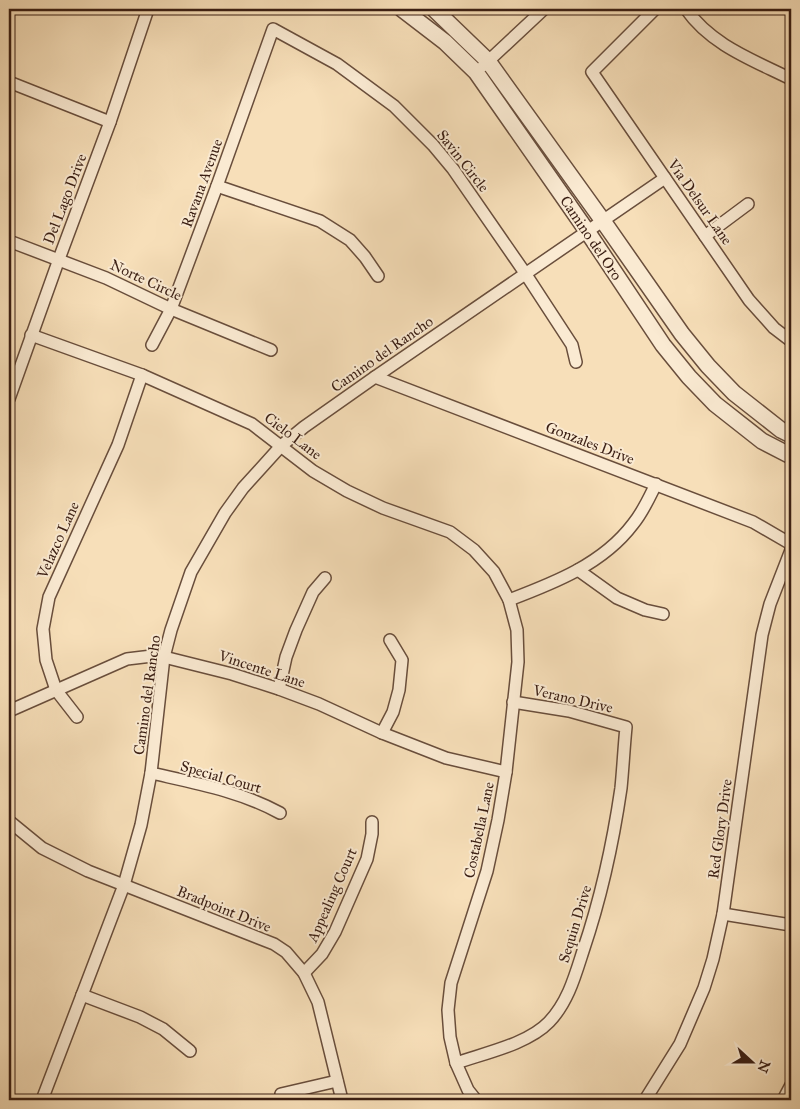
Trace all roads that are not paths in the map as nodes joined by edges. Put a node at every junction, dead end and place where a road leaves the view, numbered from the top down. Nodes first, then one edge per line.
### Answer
1 (148, 9) edge
2 (402, 9) edge
3 (434, 9) edge
4 (544, 9) edge
5 (655, 9) edge
6 (686, 9) edge
7 (273, 29) joint
8 (488, 61) junction
9 (476, 72) junction
10 (791, 79) edge
11 (9, 82) edge
12 (110, 122) junction
13 (665, 178) junction
14 (218, 186) junction
15 (748, 204) dead end
16 (603, 221) junction
17 (587, 231) junction
18 (705, 236) junction
19 (9, 241) edge
20 (59, 260) junction
21 (526, 273) junction
22 (378, 276) dead end
23 (171, 308) junction
24 (31, 336) junction
25 (791, 341) edge
26 (152, 345) dead end
27 (270, 350) dead end
28 (576, 362) dead end
29 (142, 375) junction
30 (374, 377) junction
31 (10, 393) edge
32 (791, 435) edge
33 (281, 446) junction
34 (791, 456) edge
35 (656, 484) junction
36 (791, 544) edge
37 (791, 550) edge
38 (578, 570) junction
39 (325, 578) dead end
40 (509, 600) junction
41 (663, 614) dead end
42 (390, 640) dead end
43 (164, 657) junction
44 (279, 689) junction
45 (56, 690) junction
46 (513, 702) junction
47 (9, 711) edge
48 (77, 717) dead end
49 (626, 727) joint
50 (382, 733) junction
51 (506, 772) junction
52 (151, 773) junction
53 (280, 813) dead end
54 (9, 821) edge
55 (372, 822) dead end
56 (124, 885) junction
57 (723, 914) junction
58 (791, 925) edge
59 (304, 973) junction
60 (82, 995) junction
61 (190, 1051) dead end
62 (456, 1063) junction
63 (337, 1080) junction
64 (791, 1085) edge
65 (281, 1094) dead end
66 (42, 1100) edge
67 (342, 1100) edge
68 (476, 1100) edge
69 (645, 1100) edge
70 (783, 1100) edge

1 - 12 street, Del Lago Drive
2 - 9 street, Camino del Oro
3 - 8 street, Camino del Oro
4 - 8 street
5 - 13 street, Via Delsur Lane
6 - 10 street
7 - 14 street, Ravana Avenue
7 - 21 street, Savin Circle
8 - 9 street
8 - 16 street, Camino del Oro
9 - 17 street, Camino del Oro
11 - 12 street
12 - 20 street, Del Lago Drive
13 - 16 street, Camino del Rancho
13 - 18 street, Via Delsur Lane
14 - 22 street
14 - 23 street, Ravana Avenue
15 - 18 street
16 - 17 street, Camino del Rancho
16 - 32 street, Camino del Oro
17 - 21 street, Camino del Rancho
17 - 34 street, Camino del Oro
18 - 25 street, Via Delsur Lane
19 - 20 street, Norte Circle
20 - 23 street, Norte Circle
20 - 24 street, Del Lago Drive
21 - 28 street, Savin Circle
21 - 30 street, Camino del Rancho
23 - 26 street, Ravana Avenue
23 - 27 street, Norte Circle
24 - 29 street, Cielo Lane
24 - 31 street, Del Lago Drive
29 - 33 street, Cielo Lane
29 - 45 street, Velazco Lane
30 - 33 street, Camino del Rancho
30 - 35 street, Gonzales Drive
33 - 40 street, Cielo Lane
33 - 43 street, Camino del Rancho
35 - 36 street, Gonzales Drive
35 - 38 street
37 - 57 street, Red Glory Drive
38 - 40 street
38 - 41 street
39 - 44 street
40 - 46 street, Costabella Lane
42 - 50 street
43 - 44 street, Vincente Lane
43 - 45 street, Vincente Lane
43 - 52 street, Camino del Rancho
44 - 50 street, Vincente Lane
45 - 47 street, Vincente Lane
45 - 48 street, Velazco Lane
46 - 49 street, Verano Drive
46 - 51 street, Costabella Lane
49 - 62 street, Sequin Drive
50 - 51 street, Vincente Lane
51 - 62 street, Costabella Lane
52 - 53 street, Special Court
52 - 56 street, Camino del Rancho
54 - 56 street, Bradpoint Drive
55 - 59 street, Appealing Court
56 - 59 street, Bradpoint Drive
56 - 60 street, Camino del Rancho
57 - 58 street
57 - 69 street, Red Glory Drive
59 - 63 street, Bradpoint Drive
60 - 61 street
60 - 66 street, Camino del Rancho
62 - 68 street, Costabella Lane
63 - 65 street
63 - 67 street, Bradpoint Drive
64 - 70 street

